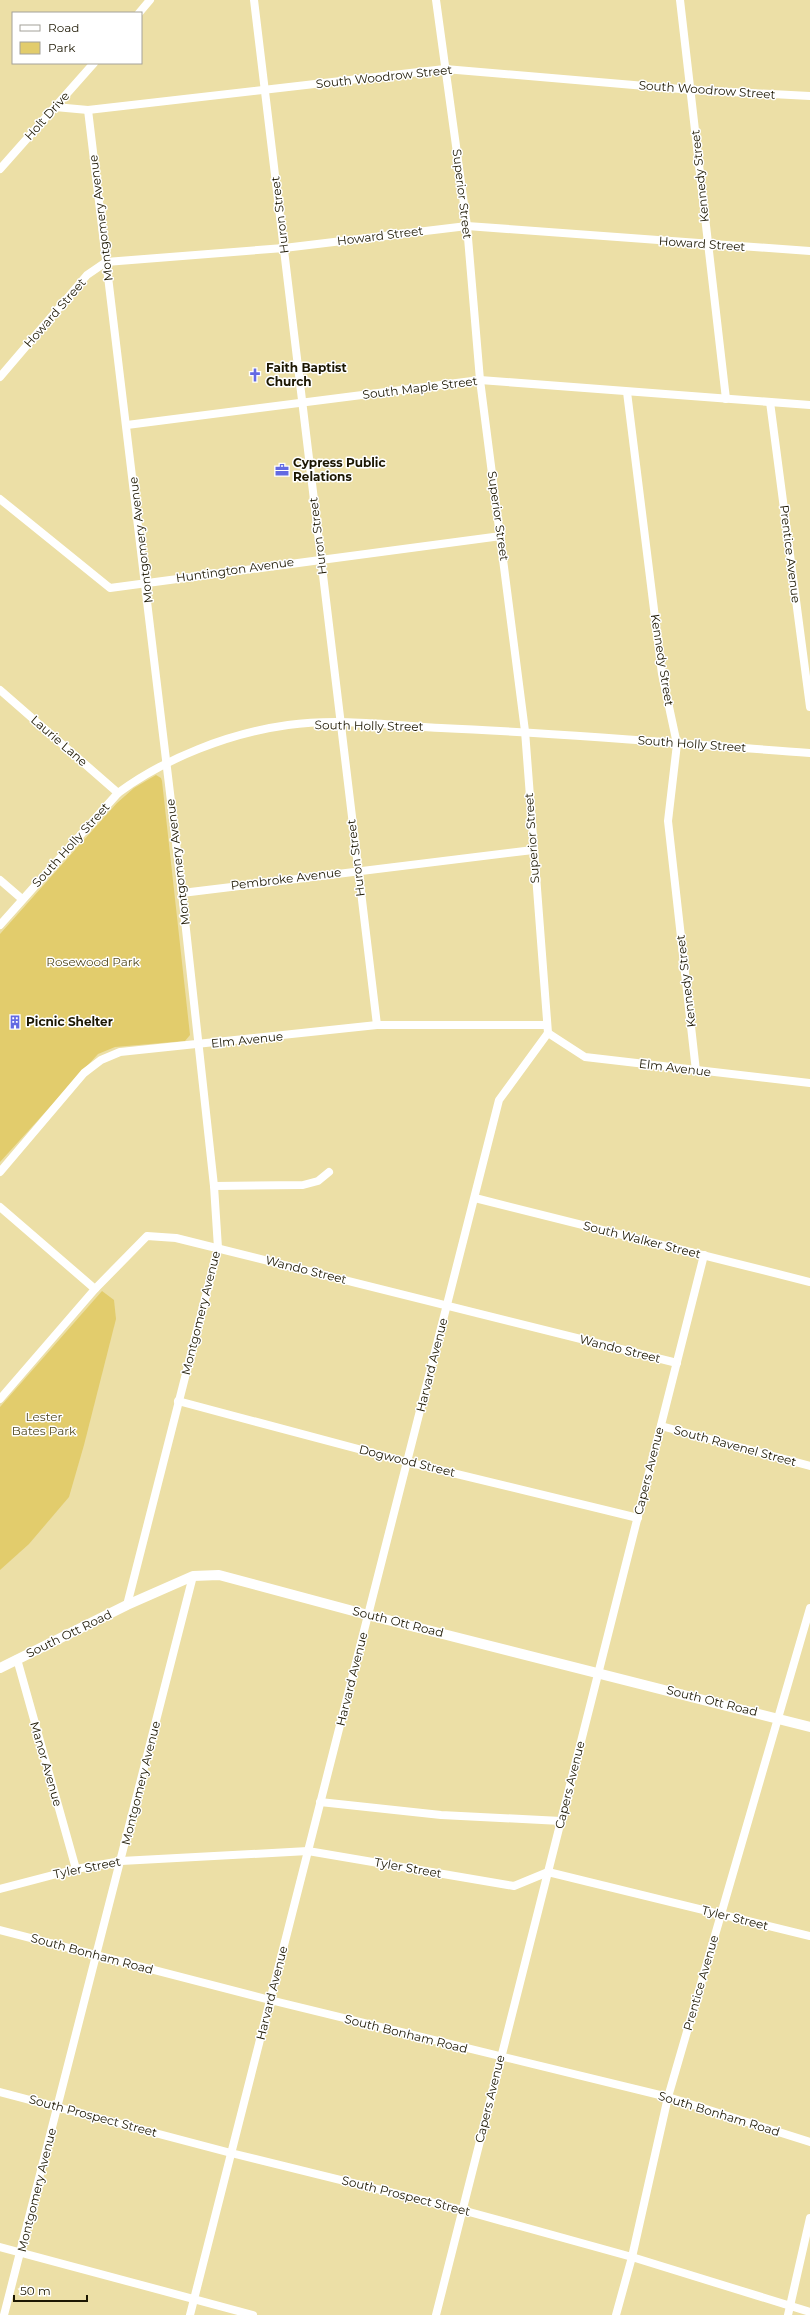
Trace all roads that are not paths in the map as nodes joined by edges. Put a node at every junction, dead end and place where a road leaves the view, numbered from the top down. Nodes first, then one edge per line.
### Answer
1 (150, 0) edge
2 (254, 0) edge
3 (436, 0) edge
4 (680, 0) edge
5 (140, 12) edge
6 (93, 64) edge
7 (445, 69) junction
8 (265, 90) junction
9 (692, 90) junction
10 (810, 96) edge
11 (55, 107) junction
12 (88, 110) junction
13 (0, 169) edge
14 (467, 226) junction
15 (707, 244) junction
16 (284, 248) junction
17 (810, 251) edge
18 (106, 262) junction
19 (0, 377) edge
20 (480, 380) junction
21 (627, 392) junction
22 (726, 399) junction
23 (770, 402) junction
24 (302, 403) junction
25 (810, 405) edge
26 (127, 425) junction
27 (0, 499) edge
28 (501, 536) junction
29 (321, 559) junction
30 (146, 582) junction
31 (0, 690) edge
32 (810, 707) edge
33 (340, 723) junction
34 (525, 731) junction
35 (677, 744) junction
36 (810, 753) edge
37 (166, 763) junction
38 (118, 793) junction
39 (533, 850) junction
40 (358, 870) junction
41 (0, 880) edge
42 (182, 893) junction
43 (22, 899) junction
44 (0, 924) edge
45 (376, 1025) junction
46 (547, 1029) junction
47 (198, 1045) junction
48 (696, 1071) junction
49 (810, 1083) edge
50 (0, 1172) edge
51 (329, 1172) dead end
52 (214, 1186) junction
53 (475, 1198) junction
54 (0, 1207) edge
55 (218, 1248) junction
56 (704, 1255) junction
57 (810, 1282) edge
58 (95, 1289) junction
59 (447, 1306) junction
60 (677, 1363) junction
61 (0, 1399) edge
62 (178, 1401) junction
63 (661, 1426) junction
64 (407, 1462) junction
65 (810, 1466) edge
66 (638, 1518) junction
67 (194, 1576) junction
68 (127, 1605) junction
69 (810, 1608) edge
70 (368, 1615) junction
71 (17, 1659) junction
72 (0, 1668) edge
73 (598, 1673) junction
74 (778, 1718) junction
75 (810, 1727) edge
76 (320, 1802) junction
77 (561, 1821) junction
78 (308, 1851) junction
79 (121, 1861) junction
80 (76, 1869) junction
81 (548, 1872) junction
82 (0, 1889) edge
83 (720, 1914) junction
84 (0, 1930) edge
85 (810, 1936) edge
86 (96, 1956) junction
87 (270, 2000) junction
88 (501, 2058) junction
89 (0, 2092) edge
90 (668, 2097) junction
91 (58, 2106) junction
92 (810, 2142) edge
93 (231, 2154) junction
94 (462, 2210) junction
95 (810, 2218) edge
96 (0, 2247) edge
97 (21, 2252) junction
98 (632, 2257) junction
99 (193, 2300) junction
100 (790, 2306) junction
101 (810, 2312) edge
102 (4, 2315) edge
103 (190, 2315) edge
104 (253, 2315) edge
105 (436, 2315) edge
106 (616, 2315) edge
107 (788, 2315) edge

1 - 5 street
2 - 8 street, Huron Street
3 - 7 street, Superior Street
4 - 9 street, Kennedy Street
6 - 11 street, Holt Drive
7 - 8 street, South Woodrow Street
7 - 9 street, South Woodrow Street
7 - 14 street, Superior Street
8 - 12 street, South Woodrow Street
8 - 16 street, Huron Street
9 - 10 street, South Woodrow Street
9 - 15 street, Kennedy Street
11 - 12 street, South Woodrow Street
11 - 13 street, Holt Drive
12 - 18 street, Montgomery Avenue
14 - 15 street, Howard Street
14 - 16 street, Howard Street
14 - 20 street, Superior Street
15 - 17 street, Howard Street
15 - 22 street, Kennedy Street
16 - 18 street, Howard Street
16 - 24 street, Huron Street
18 - 19 street, Howard Street
18 - 26 street, Montgomery Avenue
20 - 21 street, South Maple Street
20 - 24 street, South Maple Street
20 - 28 street, Superior Street
21 - 22 street, South Maple Street
21 - 35 street, Kennedy Street
22 - 23 street, South Maple Street
23 - 25 street, South Maple Street
23 - 32 street, Prentice Avenue
24 - 26 street, South Maple Street
24 - 29 street, Huron Street
26 - 30 street, Montgomery Avenue
27 - 30 street, Huntington Avenue
28 - 29 street, Huntington Avenue
28 - 34 street, Superior Street
29 - 30 street, Huntington Avenue
29 - 33 street, Huron Street
30 - 37 street, Montgomery Avenue
31 - 38 street, Laurie Lane
33 - 34 street, South Holly Street
33 - 37 street, South Holly Street
33 - 40 street, Huron Street
34 - 35 street, South Holly Street
34 - 39 street, Superior Street
35 - 36 street, South Holly Street
35 - 48 street, Kennedy Street
37 - 38 street, South Holly Street
37 - 42 street, Montgomery Avenue
38 - 43 street, South Holly Street
39 - 40 street, Pembroke Avenue
39 - 46 street, Superior Street
40 - 42 street, Pembroke Avenue
40 - 45 street, Huron Street
41 - 43 street
42 - 47 street, Montgomery Avenue
43 - 44 street, South Holly Street
45 - 46 street, Elm Avenue
45 - 47 street, Elm Avenue
46 - 48 street, Elm Avenue
46 - 53 street, Harvard Avenue
47 - 50 street, Elm Avenue
47 - 52 street, Montgomery Avenue
48 - 49 street, Elm Avenue
51 - 52 street
52 - 55 street, Montgomery Avenue
53 - 56 street, South Walker Street
53 - 59 street, Harvard Avenue
54 - 58 street
55 - 58 street, Wando Street
55 - 59 street, Wando Street
55 - 62 street, Montgomery Avenue
56 - 57 street, South Walker Street
56 - 60 street, Capers Avenue
58 - 61 street, Wando Street
59 - 60 street, Wando Street
59 - 64 street, Harvard Avenue
60 - 63 street, Capers Avenue
62 - 64 street, Dogwood Street
62 - 68 street, Montgomery Avenue
63 - 65 street, South Ravenel Street
63 - 66 street, Capers Avenue
64 - 66 street, Dogwood Street
64 - 70 street, Harvard Avenue
66 - 73 street, Capers Avenue
67 - 68 street, South Ott Road
67 - 70 street, South Ott Road
67 - 79 street, Montgomery Avenue
68 - 71 street, South Ott Road
69 - 74 street, Prentice Avenue
70 - 73 street, South Ott Road
70 - 76 street, Harvard Avenue
71 - 72 street, South Ott Road
71 - 80 street, Manor Avenue
73 - 74 street, South Ott Road
73 - 77 street, Capers Avenue
74 - 75 street, South Ott Road
74 - 83 street, Prentice Avenue
76 - 77 street
76 - 78 street, Harvard Avenue
77 - 81 street, Capers Avenue
78 - 79 street, Tyler Street
78 - 81 street, Tyler Street
78 - 87 street, Harvard Avenue
79 - 80 street, Tyler Street
79 - 86 street, Montgomery Avenue
80 - 82 street, Tyler Street
81 - 83 street, Tyler Street
81 - 88 street, Capers Avenue
83 - 85 street, Tyler Street
83 - 90 street, Prentice Avenue
84 - 86 street, South Bonham Road
86 - 87 street, South Bonham Road
86 - 91 street, Montgomery Avenue
87 - 88 street, South Bonham Road
87 - 93 street, Harvard Avenue
88 - 90 street, South Bonham Road
88 - 94 street, Capers Avenue
89 - 91 street, South Prospect Street
90 - 92 street, South Bonham Road
90 - 98 street, Prentice Avenue
91 - 93 street, South Prospect Street
91 - 97 street, Montgomery Avenue
93 - 94 street, South Prospect Street
93 - 99 street, Harvard Avenue
94 - 98 street, South Prospect Street
94 - 105 street, Capers Avenue
95 - 100 street
96 - 97 street
97 - 99 street
97 - 102 street, Montgomery Avenue
98 - 100 street, South Prospect Street
98 - 106 street, Prentice Avenue
99 - 103 street, Harvard Avenue
99 - 104 street
100 - 101 street, South Prospect Street
100 - 107 street

